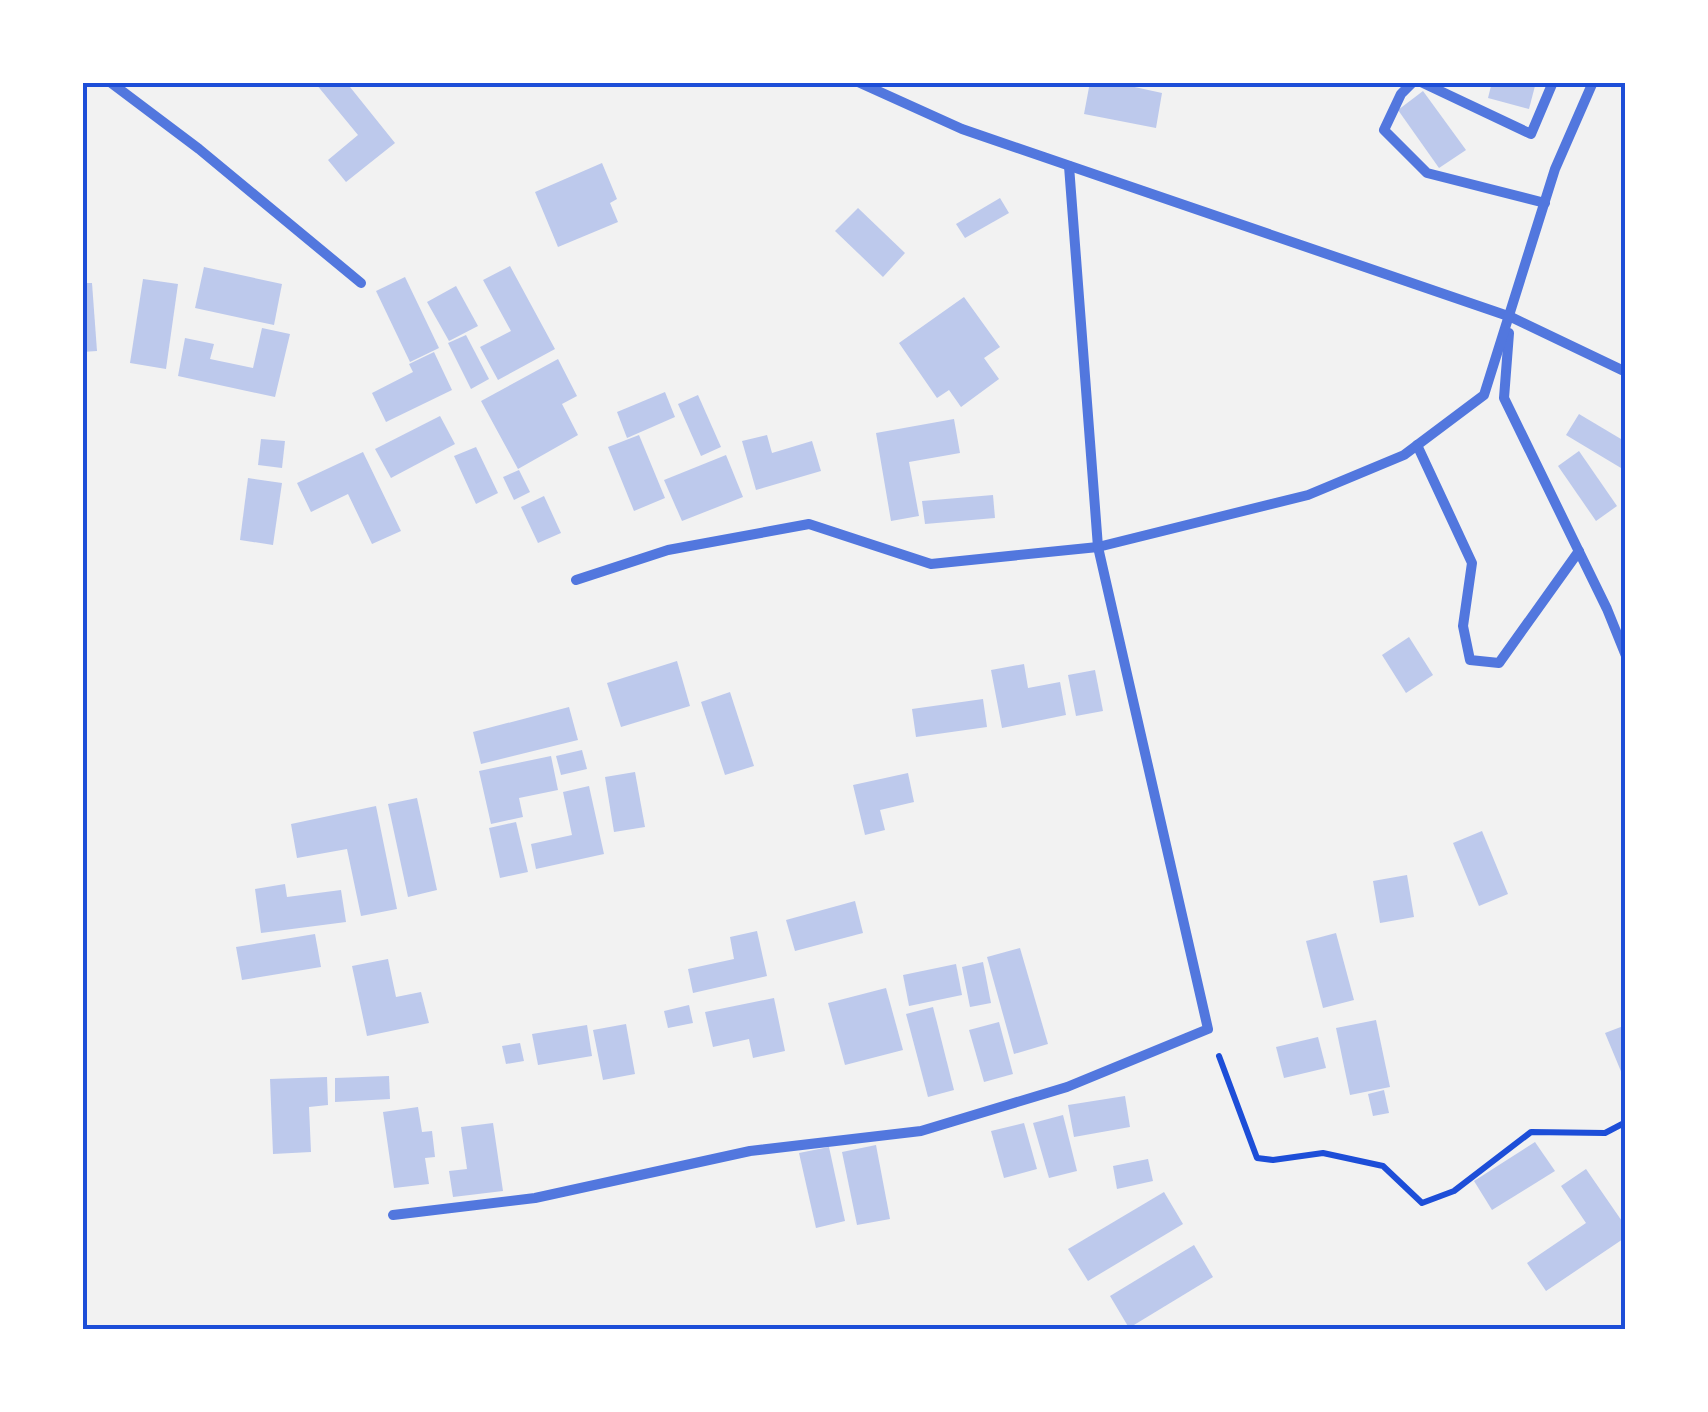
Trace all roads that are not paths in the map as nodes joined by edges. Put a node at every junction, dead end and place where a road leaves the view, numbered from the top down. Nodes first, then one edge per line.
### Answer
1 (110, 82) edge
2 (858, 82) edge
3 (1413, 82) edge
4 (1421, 82) edge
5 (1553, 82) edge
6 (1592, 82) edge
7 (1070, 166) junction
8 (1544, 203) junction
9 (361, 283) dead end
10 (1511, 318) junction
11 (1626, 372) edge
12 (1416, 445) junction
13 (1098, 547) junction
14 (1579, 552) junction
15 (576, 580) dead end
16 (1626, 656) edge
17 (393, 1214) dead end

1 - 9 street
2 - 7 street
3 - 8 street
4 - 5 street
6 - 8 street
7 - 10 street
7 - 13 street
8 - 10 street
10 - 11 street
10 - 12 street
10 - 14 street
12 - 13 street
12 - 14 street
13 - 15 street
13 - 17 street
14 - 16 street

